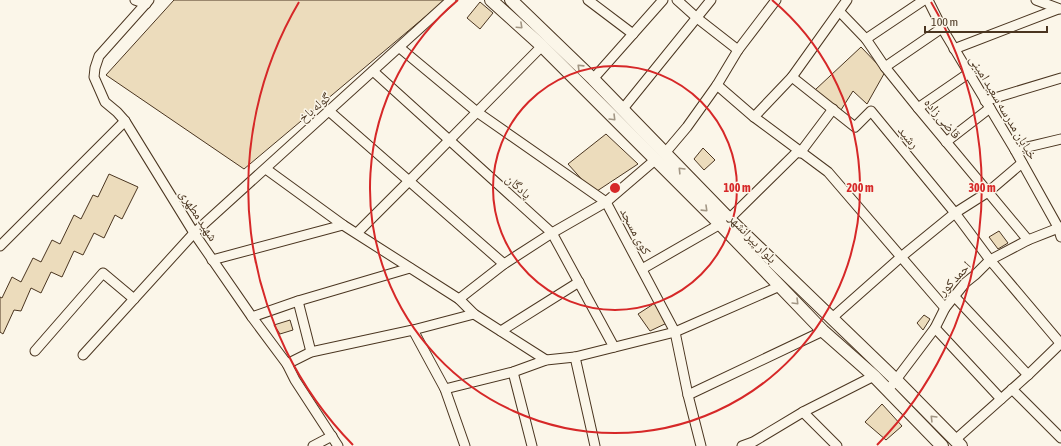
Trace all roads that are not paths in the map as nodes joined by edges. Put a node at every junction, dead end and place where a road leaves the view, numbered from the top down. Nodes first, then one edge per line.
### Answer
1 (135, 0) edge
2 (451, 0) edge
3 (491, 0) edge
4 (511, 0) edge
5 (588, 0) edge
6 (663, 0) edge
7 (677, 0) edge
8 (711, 0) edge
9 (776, 0) edge
10 (848, 0) edge
11 (924, 0) edge
12 (928, 0) edge
13 (1036, 0) edge
14 (147, 2) edge
15 (1060, 9) edge
16 (840, 12) junction
17 (697, 18) junction
18 (942, 28) junction
19 (633, 34) junction
20 (866, 39) junction
21 (542, 46) junction
22 (400, 48) junction
23 (954, 49) junction
24 (738, 50) junction
25 (886, 67) junction
26 (373, 71) junction
27 (969, 73) junction
28 (792, 77) junction
29 (1061, 78) edge
30 (593, 79) junction
31 (717, 85) junction
32 (988, 104) junction
33 (918, 108) junction
34 (832, 109) junction
35 (622, 110) junction
36 (329, 111) junction
37 (477, 112) junction
38 (754, 117) junction
39 (125, 121) junction
40 (1061, 139) edge
41 (449, 141) junction
42 (946, 142) junction
43 (1015, 150) junction
44 (799, 152) junction
45 (660, 157) junction
46 (1022, 163) junction
47 (266, 169) junction
48 (409, 182) junction
49 (988, 192) junction
50 (606, 202) junction
51 (955, 213) junction
52 (725, 222) junction
53 (343, 225) junction
54 (1060, 227) edge
55 (194, 233) junction
56 (357, 233) junction
57 (552, 233) junction
58 (1061, 237) edge
59 (1028, 240) junction
60 (0, 246) edge
61 (901, 257) junction
62 (212, 260) junction
63 (990, 260) junction
64 (504, 264) junction
65 (410, 268) junction
66 (642, 269) junction
67 (579, 282) junction
68 (780, 286) junction
69 (954, 296) junction
70 (134, 299) junction
71 (459, 299) junction
72 (298, 300) junction
73 (945, 308) junction
74 (474, 314) junction
75 (252, 317) junction
76 (832, 318) junction
77 (936, 328) junction
78 (413, 330) junction
79 (823, 330) junction
80 (501, 331) junction
81 (675, 332) junction
82 (1061, 344) edge
83 (614, 347) junction
84 (35, 351) dead end
85 (311, 352) junction
86 (83, 355) dead end
87 (575, 357) junction
88 (546, 360) junction
89 (287, 364) junction
90 (513, 372) junction
91 (1028, 375) junction
92 (874, 376) junction
93 (896, 380) junction
94 (445, 389) junction
95 (1012, 389) junction
96 (888, 390) junction
97 (688, 395) junction
98 (1001, 399) junction
99 (803, 412) junction
100 (332, 436) junction
101 (1061, 438) edge
102 (958, 443) edge
103 (755, 444) edge
104 (313, 446) edge
105 (338, 446) edge
106 (465, 446) edge
107 (532, 446) edge
108 (595, 446) edge
109 (701, 446) edge
110 (742, 446) edge
111 (837, 446) edge
112 (942, 446) edge

1 - 14 street
2 - 22 street, گوله باخ
3 -> 21 main road, بلوار پیرانشهر
30 -> 4 main road, بلوار پیرانشهر
5 - 19 street
6 - 19 street
7 - 17 street
8 - 17 street
9 - 24 street
10 - 16 street
11 - 20 street
12 - 18 street, خیابان مدرسه سعید امینی
13 - 15 street
14 - 39 street, شهید مطهری
15 - 23 street
16 - 20 street, قاضی زاده
16 - 28 street
17 - 24 street
17 - 35 street
18 - 23 street, خیابان مدرسه سعید امینی
18 - 25 street
19 - 30 street
20 - 25 street, قاضی زاده
21 - 37 street
21 -> 45 main road, بلوار پیرانشهر
22 - 26 street, گوله باخ
22 - 37 street, کوی مسجد
23 - 27 street, خیابان مدرسه سعید امینی
24 - 31 street
25 - 33 street, قاضی زاده
26 - 36 street, گوله باخ
26 - 41 street, پادگان
27 - 32 street, خیابان مدرسه سعید امینی
27 - 33 street
28 - 34 street, رشید
28 - 38 street
29 - 32 street
30 - 35 main road, بلوار پیرانشهر
31 - 38 street
31 - 45 street
32 - 42 street
32 - 43 street, خیابان مدرسه سعید امینی
33 - 42 street, قاضی زاده
34 - 44 street
34 - 51 street, رشید
35 - 45 main road, بلوار پیرانشهر
36 - 47 street, گوله باخ
36 - 48 street
37 - 41 street
37 - 50 street, کوی مسجد
38 - 44 street
39 - 55 street, شهید مطهری
39 - 60 street
40 - 43 street
41 - 48 street
41 - 57 street, پادگان
42 - 49 street, قاضی زاده
43 - 46 street, خیابان مدرسه سعید امینی
44 - 52 street
44 - 61 street
45 - 50 street
45 - 52 main road, بلوار پیرانشهر
46 - 49 street
46 - 54 street, خیابان مدرسه سعید امینی
47 - 53 street
47 - 55 street, گوله باخ
48 - 56 street
48 - 64 street
49 - 51 street
49 - 59 street, قاضی زاده
50 - 57 street
50 - 66 street, کوی مسجد
51 - 61 street
51 - 63 street, رشید
52 - 66 street
52 - 68 main road, بلوار پیرانشهر
52 - 76 main road, بلوار پیرانشهر
53 - 56 street
53 - 62 street
54 - 58 street, خیابان مدرسه سعید امینی
54 - 59 street, احمد کور
55 - 62 street, شهید مطهری
55 - 70 street, گوله باخ
56 - 65 street
57 - 64 street
57 - 67 street, پادگان
59 - 63 street, احمد کور
61 - 73 street
61 - 76 street
62 - 75 street, شهید مطهری
63 - 69 street, احمد کور
63 - 82 street, رشید
64 - 71 street
65 - 71 street
65 - 72 street
66 - 81 street, کوی مسجد
67 - 80 street
67 - 83 street, پادگان
68 -> 79 main road, بلوار پیرانشهر
68 - 81 street
69 - 73 street, احمد کور
69 - 91 street
70 - 84 street
70 - 86 street, گوله باخ
71 - 74 street
72 - 75 street
72 - 85 street
73 - 77 street, احمد کور
74 - 78 street
74 - 80 street
75 - 89 street, شهید مطهری
76 - 93 main road, بلوار پیرانشهر
77 - 93 street, احمد کور
77 - 98 street
78 - 85 street
78 - 94 street
79 - 92 main road, بلوار پیرانشهر
79 - 97 street
80 - 88 street
81 - 83 street
81 - 97 street, کوی مسجد
82 - 91 street
83 - 87 street
85 - 89 street
87 - 88 street
87 - 108 street
88 - 90 street
89 - 100 street, شهید مطهری
90 - 94 street
90 - 107 street
91 - 95 street
92 - 96 main road, بلوار پیرانشهر
92 - 99 street
93 - 96 street, احمد کور
102 -> 93 main road, بلوار پیرانشهر
94 - 106 street
95 - 98 street
95 - 101 street
96 - 112 main road, بلوار پیرانشهر
97 - 109 street, کوی مسجد
98 - 102 street
99 - 103 street
99 - 111 street
100 - 104 street
100 - 105 street, شهید مطهری
103 - 110 street

